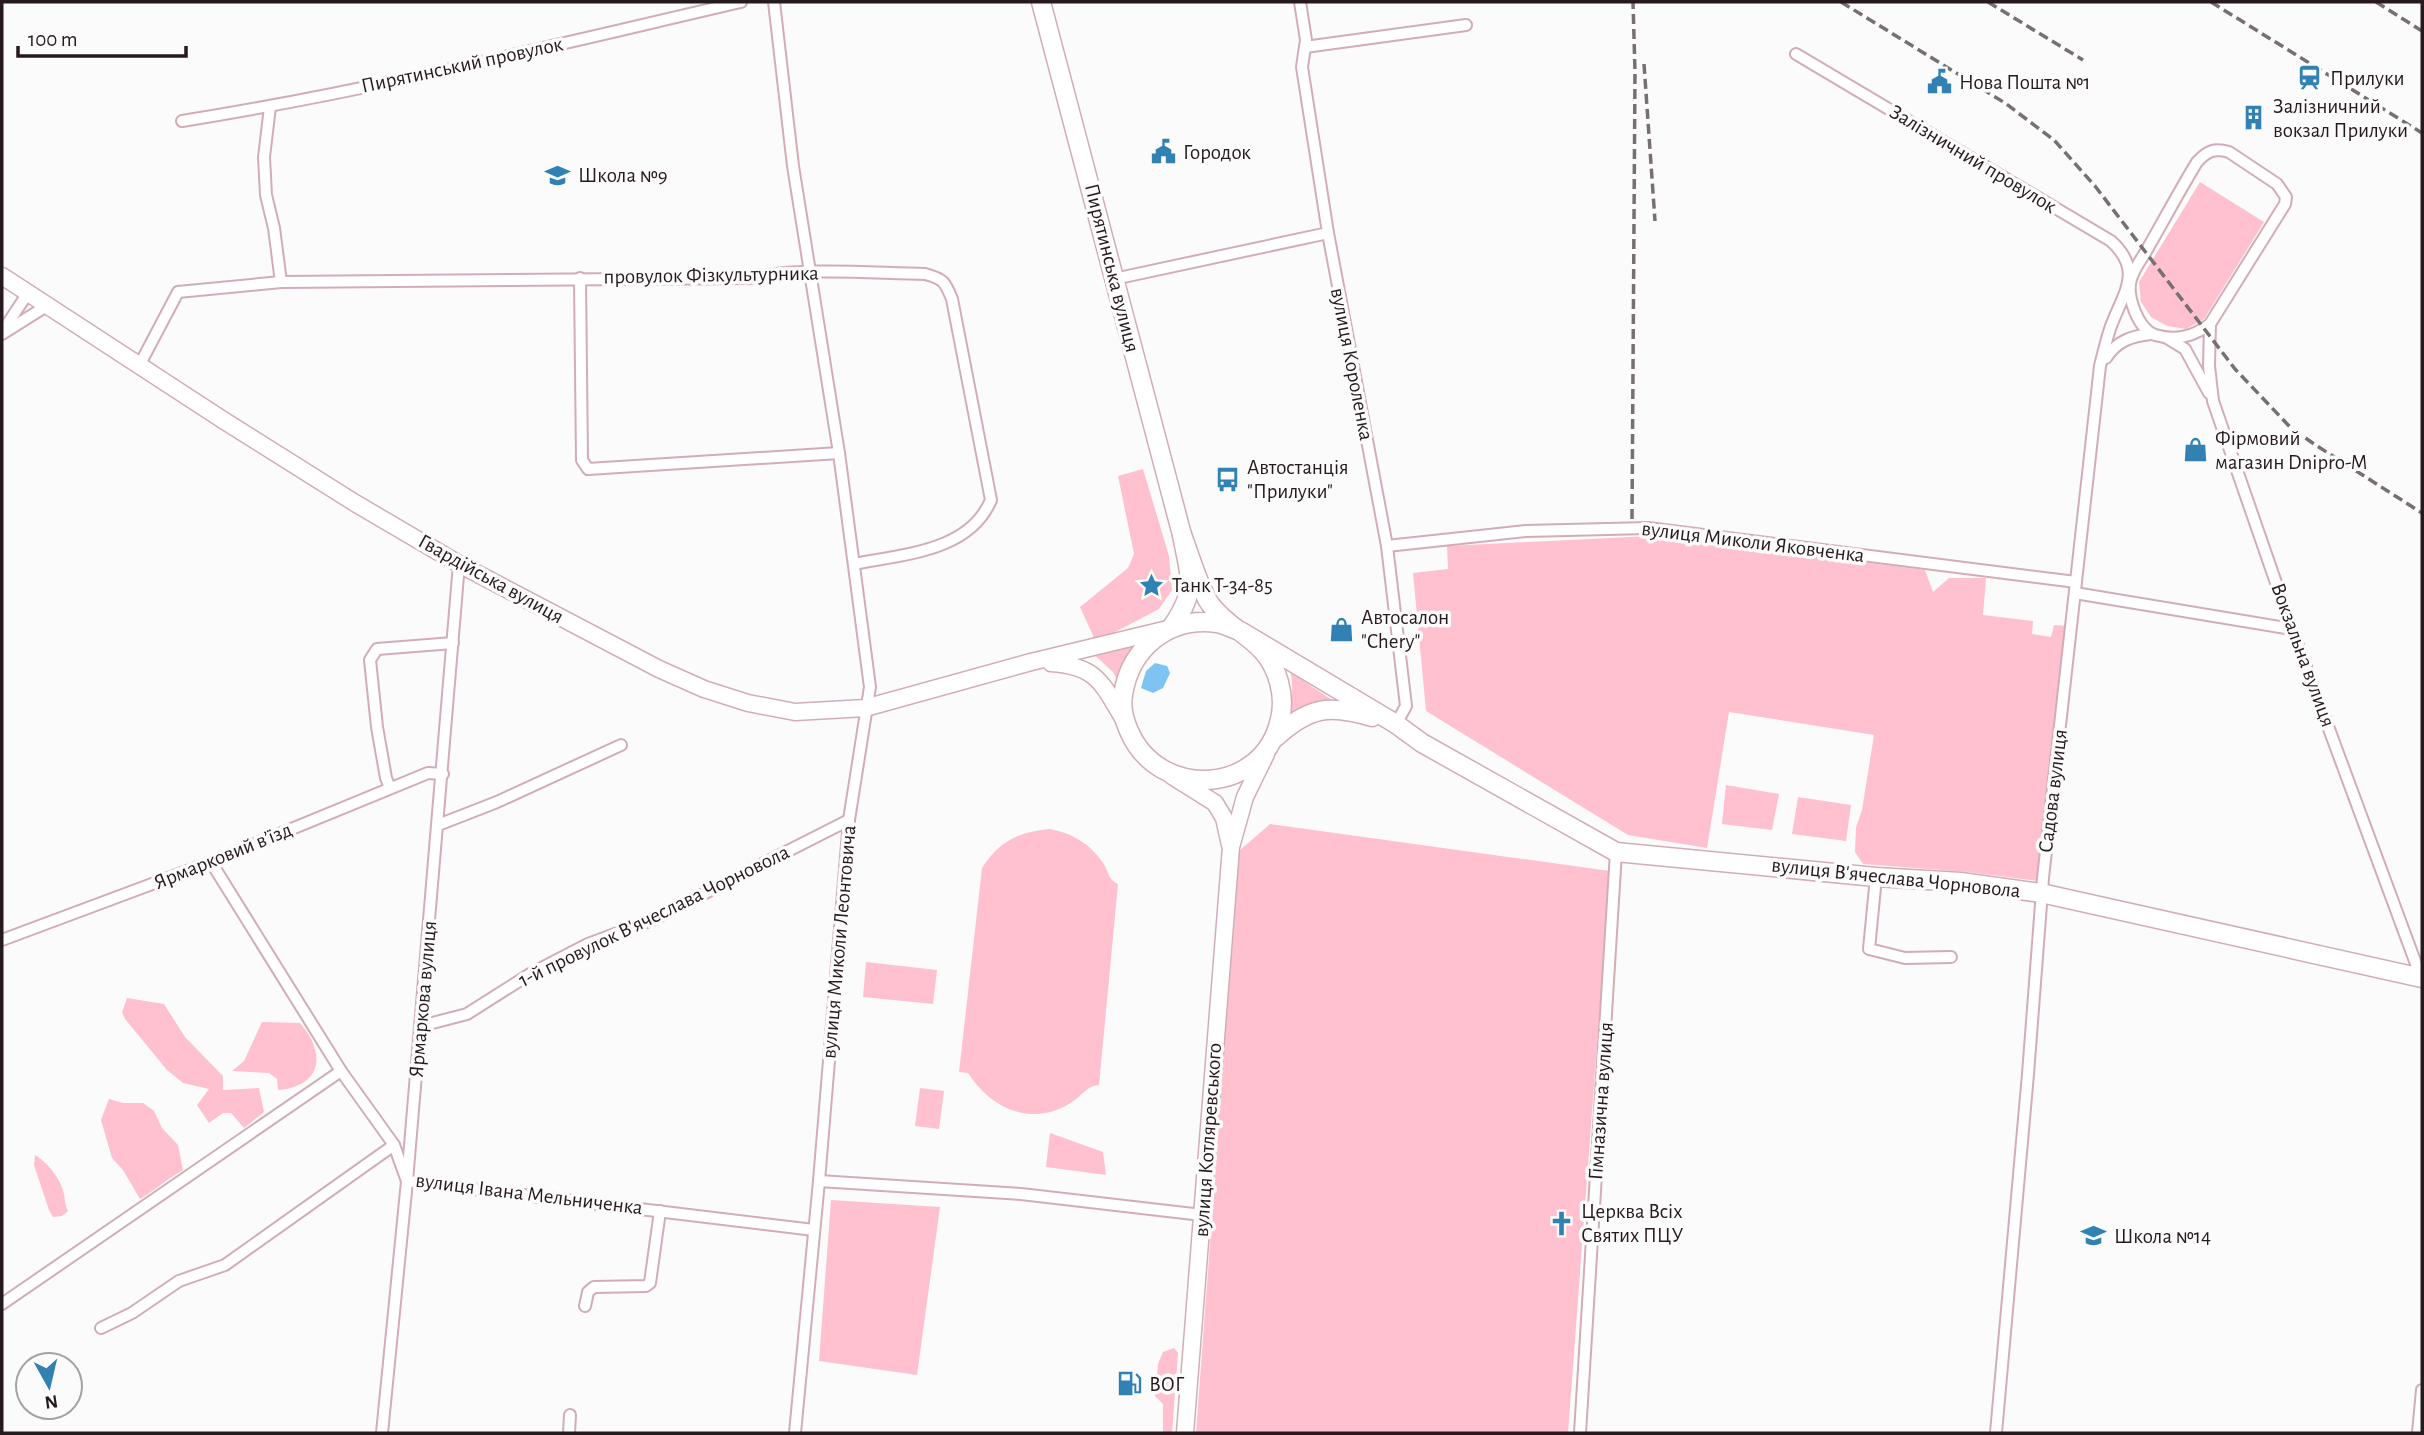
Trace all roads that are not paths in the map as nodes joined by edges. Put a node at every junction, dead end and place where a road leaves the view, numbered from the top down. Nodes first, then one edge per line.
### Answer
1 (741, 2) edge
2 (774, 2) edge
3 (1041, 2) edge
4 (1300, 2) edge
5 (1466, 25) dead end
6 (1305, 47) junction
7 (1796, 54) dead end
8 (270, 107) junction
9 (182, 121) dead end
10 (1328, 233) junction
11 (811, 272) junction
12 (2, 276) edge
13 (580, 278) junction
14 (1114, 279) junction
15 (2130, 280) junction
16 (282, 282) junction
17 (28, 293) junction
18 (48, 305) junction
19 (2210, 324) junction
20 (2, 333) edge
21 (2151, 334) junction
22 (2167, 338) junction
23 (139, 366) junction
24 (2100, 366) junction
25 (2213, 401) junction
26 (839, 453) junction
27 (1182, 535) junction
28 (1387, 546) junction
29 (459, 564) junction
30 (854, 564) junction
31 (2076, 588) junction
32 (1171, 628) junction
33 (2292, 629) junction
34 (1242, 632) junction
35 (453, 643) junction
36 (1031, 662) junction
37 (865, 708) junction
38 (1125, 722) junction
39 (1396, 724) junction
40 (1271, 742) junction
41 (621, 745) dead end
42 (443, 774) junction
43 (1169, 774) junction
44 (390, 788) junction
45 (849, 820) junction
46 (438, 825) junction
47 (1231, 847) junction
48 (1616, 852) junction
49 (211, 862) junction
50 (1876, 877) junction
51 (2041, 893) junction
52 (2, 940) edge
53 (1951, 957) dead end
54 (2422, 979) edge
55 (421, 1026) junction
56 (341, 1071) junction
57 (394, 1145) junction
58 (407, 1181) junction
59 (819, 1181) junction
60 (660, 1211) junction
61 (1202, 1215) junction
62 (814, 1230) junction
63 (2, 1304) edge
64 (585, 1306) dead end
65 (101, 1328) dead end
66 (2422, 1390) edge
67 (570, 1415) dead end
68 (382, 1433) edge
69 (569, 1433) edge
70 (795, 1433) edge
71 (1185, 1433) edge
72 (1580, 1433) edge
73 (1996, 1433) edge
74 (2418, 1433) edge

1 - 8 street, Пирятинський провулок
2 - 11 street, вулиця Миколи Леонтовича
3 - 14 main road, Пирятинська вулиця
4 - 6 street, вулиця Короленка
5 - 6 street
6 - 10 street, вулиця Короленка
7 - 15 street, Залізничний провулок
8 - 9 street, Пирятинський провулок
8 - 16 street
10 - 14 street
10 - 28 street, вулиця Короленка
11 - 13 street, провулок Фізкультурника
11 - 26 street, вулиця Миколи Леонтовича
11 - 30 street, провулок Фізкультурника
12 - 17 main road, Гвардійська вулиця
13 - 16 street, провулок Фізкультурника
13 - 26 street
14 - 27 main road, Пирятинська вулиця
15 - 19 street, Вокзальна вулиця
15 - 21 street
15 - 24 street, Садова вулиця
16 - 23 street, провулок Фізкультурника
17 - 18 main road, Гвардійська вулиця
17 - 20 street
18 - 20 street
18 - 23 main road, Гвардійська вулиця
19 - 22 street
19 - 25 street, Вокзальна вулиця
21 - 22 street
21 - 24 street
22 - 25 street
23 - 29 main road, Гвардійська вулиця
24 - 31 street, Садова вулиця
25 - 33 street, Вокзальна вулиця
26 - 30 street, вулиця Миколи Леонтовича
27 - 32 main road
27 - 34 main road
28 - 31 street, вулиця Миколи Яковченка
28 - 39 street, вулиця Короленка
29 - 35 street, Ярмаркова вулиця
29 - 37 main road, Гвардійська вулиця
30 - 37 street, вулиця Миколи Леонтовича
31 - 33 street, вулиця Миколи Яковченка
31 - 51 street, Садова вулиця
32 - 34 main road
32 - 36 main road, Гвардійська вулиця
32 - 38 main road
33 - 54 street, Вокзальна вулиця
34 - 39 main road
34 - 40 main road
35 - 42 street, Ярмаркова вулиця
35 - 44 street
36 - 37 main road, Гвардійська вулиця
36 - 38 main road
37 - 45 street, вулиця Миколи Леонтовича
38 - 43 main road
39 - 40 main road
39 - 48 main road, вулиця В'ячеслава Чорновола
40 - 43 main road
40 - 47 main road
41 - 46 street
42 - 44 street, Ярмарковий вʼїзд
42 - 46 street, Ярмаркова вулиця
43 - 47 main road
44 - 49 street, Ярмарковий вʼїзд
45 - 55 street, 1-й провулок В'ячеслава Чорновола
45 - 59 street, вулиця Миколи Леонтовича
46 - 55 street, Ярмаркова вулиця
47 - 61 main road, вулиця Котляревського
48 - 50 main road, вулиця В'ячеслава Чорновола
48 - 72 street, Гімназична вулиця
49 - 52 street, Ярмарковий вʼїзд
49 - 56 street, вулиця Івана Мельниченка
50 - 51 main road, вулиця В'ячеслава Чорновола
50 - 53 street
51 - 54 main road, вулиця В'ячеслава Чорновола
51 - 73 street, Садова вулиця
55 - 58 street, Ярмаркова вулиця
56 - 57 street, вулиця Івана Мельниченка
56 - 63 street
57 - 58 street, вулиця Івана Мельниченка
57 - 65 street
58 - 60 street, вулиця Івана Мельниченка
58 - 68 street, Ярмаркова вулиця
59 - 61 street
59 - 62 street, вулиця Миколи Леонтовича
60 - 62 street, вулиця Івана Мельниченка
60 - 64 street
61 - 71 main road, вулиця Котляревського
62 - 70 street, вулиця Миколи Леонтовича
66 - 74 street
67 - 69 street

